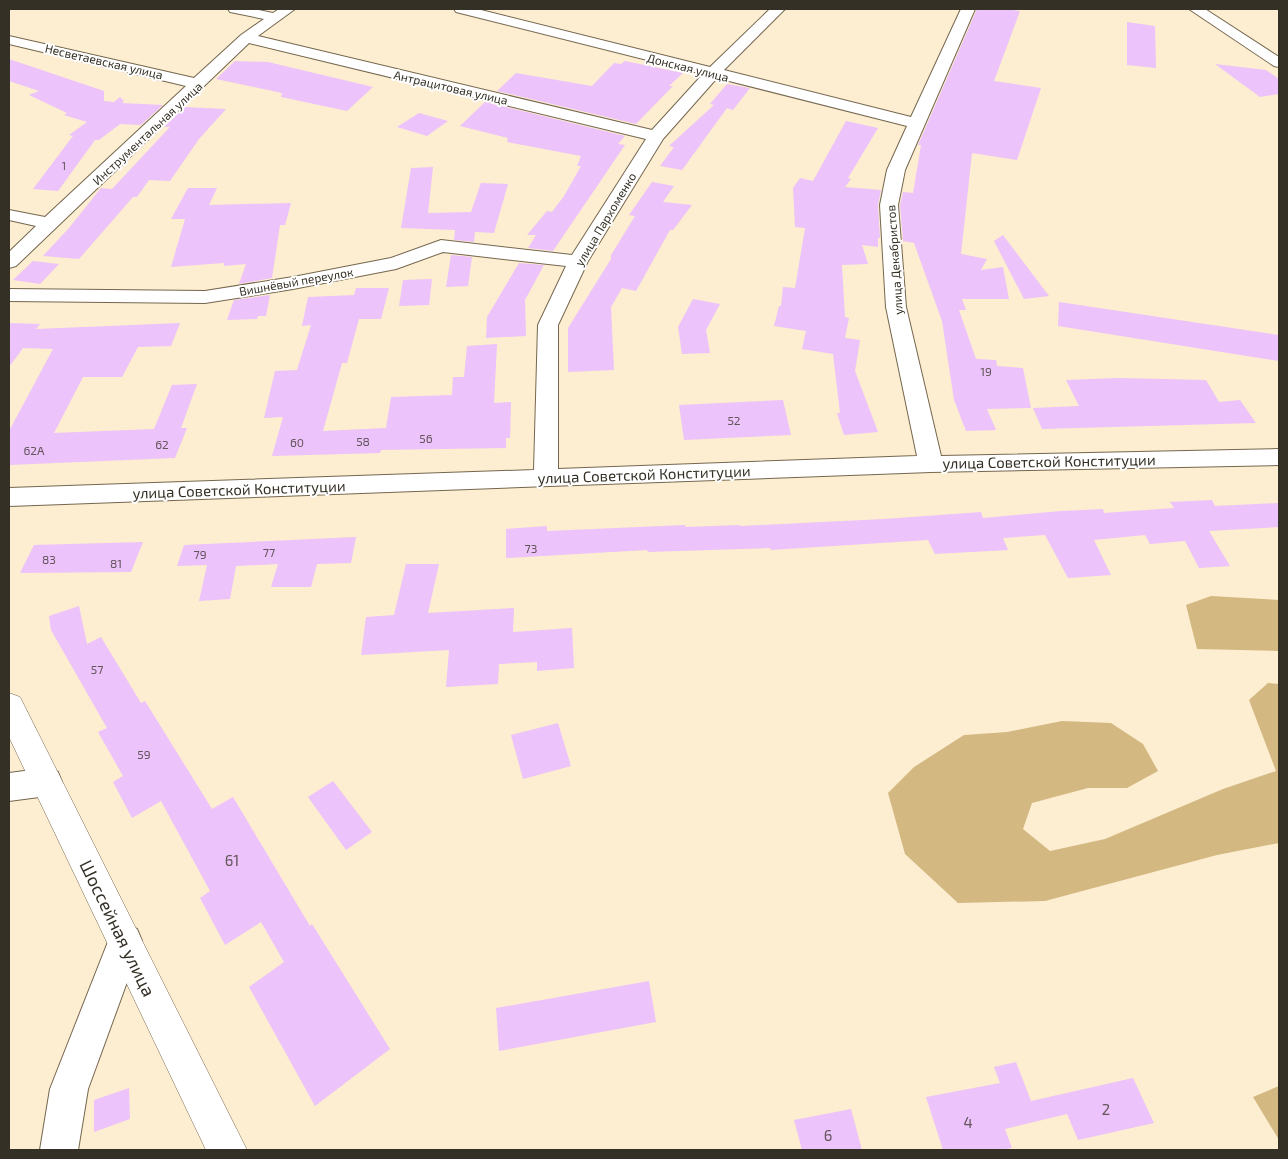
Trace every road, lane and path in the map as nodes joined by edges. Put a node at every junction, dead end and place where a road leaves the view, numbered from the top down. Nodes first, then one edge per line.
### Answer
1 (235, 9) edge
2 (460, 9) edge
3 (778, 9) edge
4 (968, 9) edge
5 (1196, 9) edge
6 (281, 13) edge
7 (246, 38) junction
8 (9, 40) edge
9 (1279, 63) edge
10 (713, 73) junction
11 (199, 84) junction
12 (916, 123) junction
13 (656, 136) junction
14 (9, 215) edge
15 (50, 224) junction
16 (9, 262) edge
17 (578, 262) junction
18 (9, 295) edge
19 (1279, 457) edge
20 (931, 464) junction
21 (546, 478) junction
22 (9, 497) edge
23 (9, 706) edge
24 (47, 782) junction
25 (9, 787) edge
26 (125, 941) junction
27 (59, 1150) edge
28 (227, 1150) edge

1 - 6 street
2 - 10 street, Донская улица
3 - 10 street, улица Пархоменко
4 - 12 street, улица Декабристов
5 - 9 street
6 - 7 street, Инструментальная улица
7 - 11 street, Инструментальная улица
7 - 13 street, Антрацитовая улица
8 - 11 street, Несветаевская улица
10 - 12 street, Донская улица
10 - 13 street, улица Пархоменко
11 - 15 street, Инструментальная улица
12 - 20 street, улица Декабристов
13 - 17 street, улица Пархоменко
14 - 15 street
15 - 16 street, Инструментальная улица
17 - 18 street, Вишнёвый переулок
17 - 21 street, улица Пархоменко
19 - 20 street, улица Советской Конституции
20 - 21 street, улица Советской Конституции
21 - 22 street, улица Советской Конституции
23 - 24 street, Шоссейная улица
24 - 25 street
24 - 26 street, Шоссейная улица
26 - 27 street
26 - 28 street, Шоссейная улица

